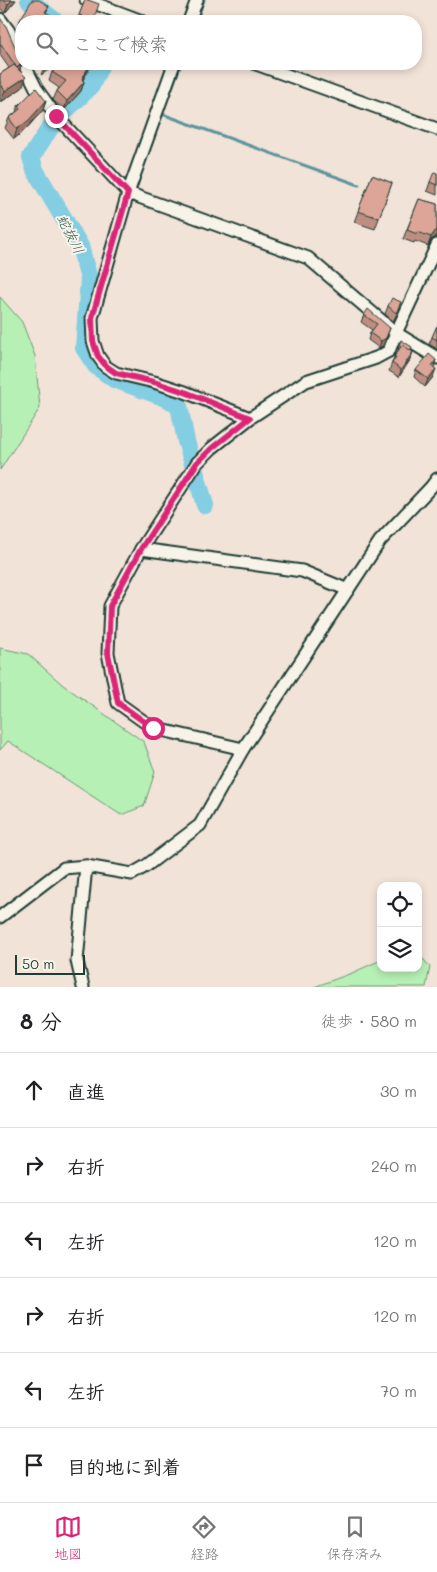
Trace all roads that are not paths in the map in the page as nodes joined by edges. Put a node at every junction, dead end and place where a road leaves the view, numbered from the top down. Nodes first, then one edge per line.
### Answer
1 (86, 0) edge
2 (197, 0) edge
3 (126, 15) edge
4 (192, 15) edge
5 (0, 19) edge
6 (15, 43) edge
7 (27, 70) edge
8 (172, 70) edge
9 (273, 70) edge
10 (437, 129) edge
11 (128, 193) junction
12 (437, 245) edge
13 (396, 333) junction
14 (437, 358) edge
15 (250, 418) junction
16 (437, 479) edge
17 (141, 549) junction
18 (348, 590) junction
19 (243, 749) junction
20 (86, 866) junction
21 (0, 917) edge
22 (82, 987) edge

1 - 3 street
2 - 4 street
5 - 6 street
7 - 11 street
8 - 11 street
9 - 10 street
11 - 13 street
11 - 15 street
12 - 13 street
13 - 14 street
13 - 15 street
15 - 17 street
16 - 18 street
17 - 18 street
17 - 19 street
18 - 19 street
19 - 20 street
20 - 21 street
20 - 22 street

